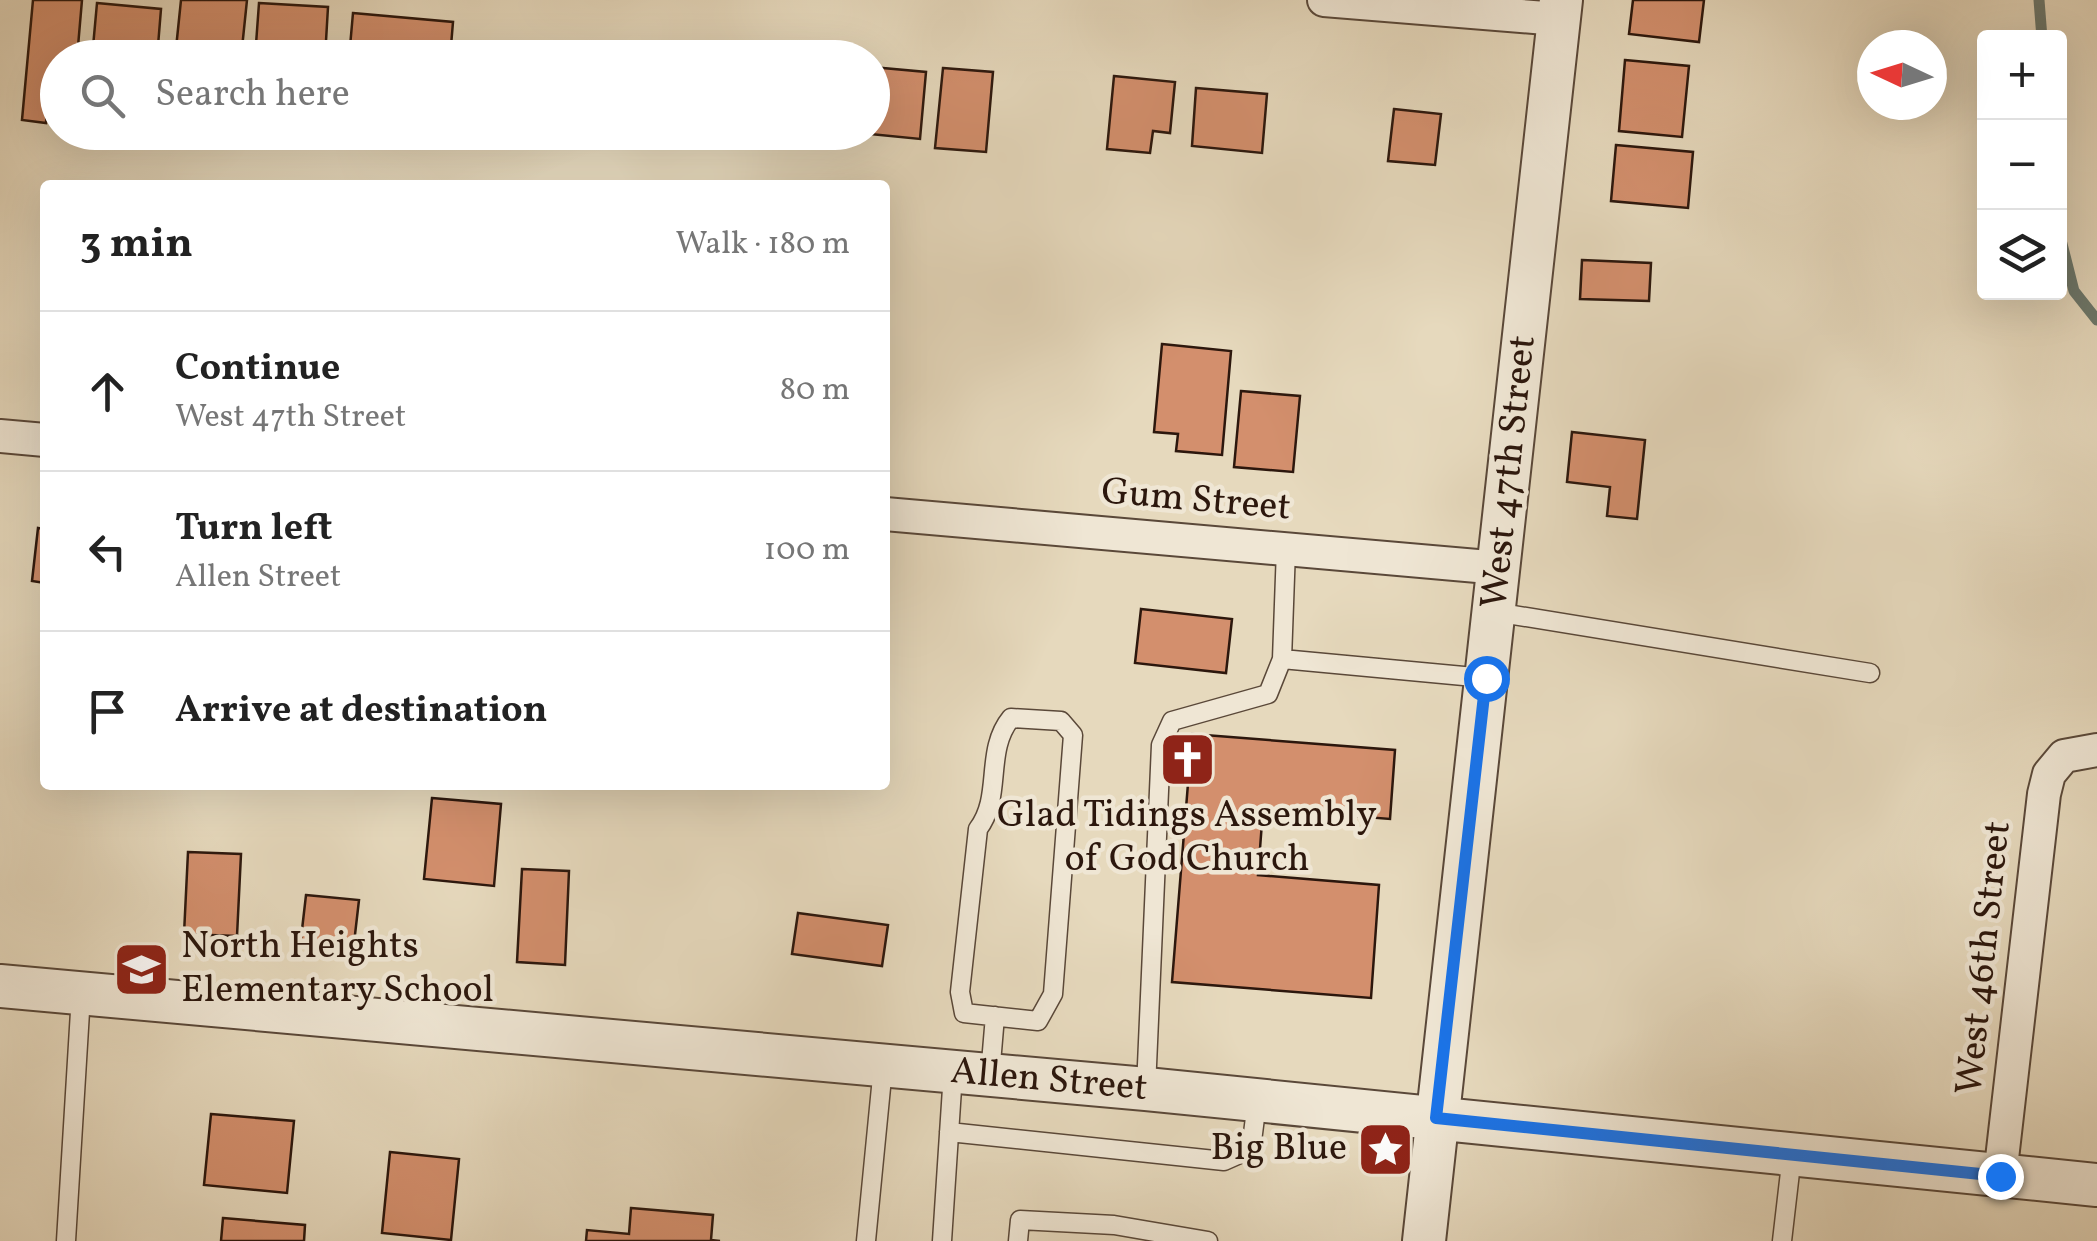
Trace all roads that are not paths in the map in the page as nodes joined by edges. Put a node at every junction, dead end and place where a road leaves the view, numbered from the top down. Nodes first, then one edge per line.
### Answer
1 (1324, 0) edge
2 (1560, 10) edge
3 (0, 436) edge
4 (40, 440) edge
5 (890, 514) edge
6 (1286, 549) junction
7 (1500, 568) junction
8 (1495, 612) junction
9 (1282, 659) junction
10 (1870, 673) dead end
11 (1486, 678) junction
12 (2097, 750) edge
13 (0, 986) edge
14 (80, 995) junction
15 (995, 1016) junction
16 (883, 1066) junction
17 (972, 1074) junction
18 (1146, 1088) junction
19 (1257, 1102) junction
20 (1436, 1118) junction
21 (949, 1132) junction
22 (1792, 1154) junction
23 (2000, 1176) junction
24 (2097, 1185) edge
25 (66, 1241) edge
26 (866, 1241) edge
27 (942, 1241) edge
28 (1018, 1241) edge
29 (1208, 1241) edge
30 (1424, 1241) edge
31 (1782, 1241) edge

1 - 2 street
2 - 7 street, West 47th Street
3 - 4 street
5 - 6 street, Gum Street
6 - 7 street, Gum Street
6 - 9 lane
7 - 8 street, West 47th Street
8 - 10 lane
8 - 11 street, West 47th Street
9 - 11 lane
9 - 18 lane
11 - 20 street, West 47th Street
12 - 23 street, West 46th Street
13 - 14 street, Allen Street
14 - 16 street, Allen Street
14 - 25 lane
15 - 15 lane
15 - 17 lane
16 - 17 street, Allen Street
16 - 26 lane
17 - 18 street, Allen Street
17 - 21 lane
18 - 19 street, Allen Street
19 - 20 street, Allen Street
19 - 21 lane
20 - 22 street, Allen Street
20 - 30 street, West 47th Street
21 - 27 lane
22 - 23 street, Allen Street
22 - 31 lane
23 - 24 street, Allen Street
28 - 29 lane

